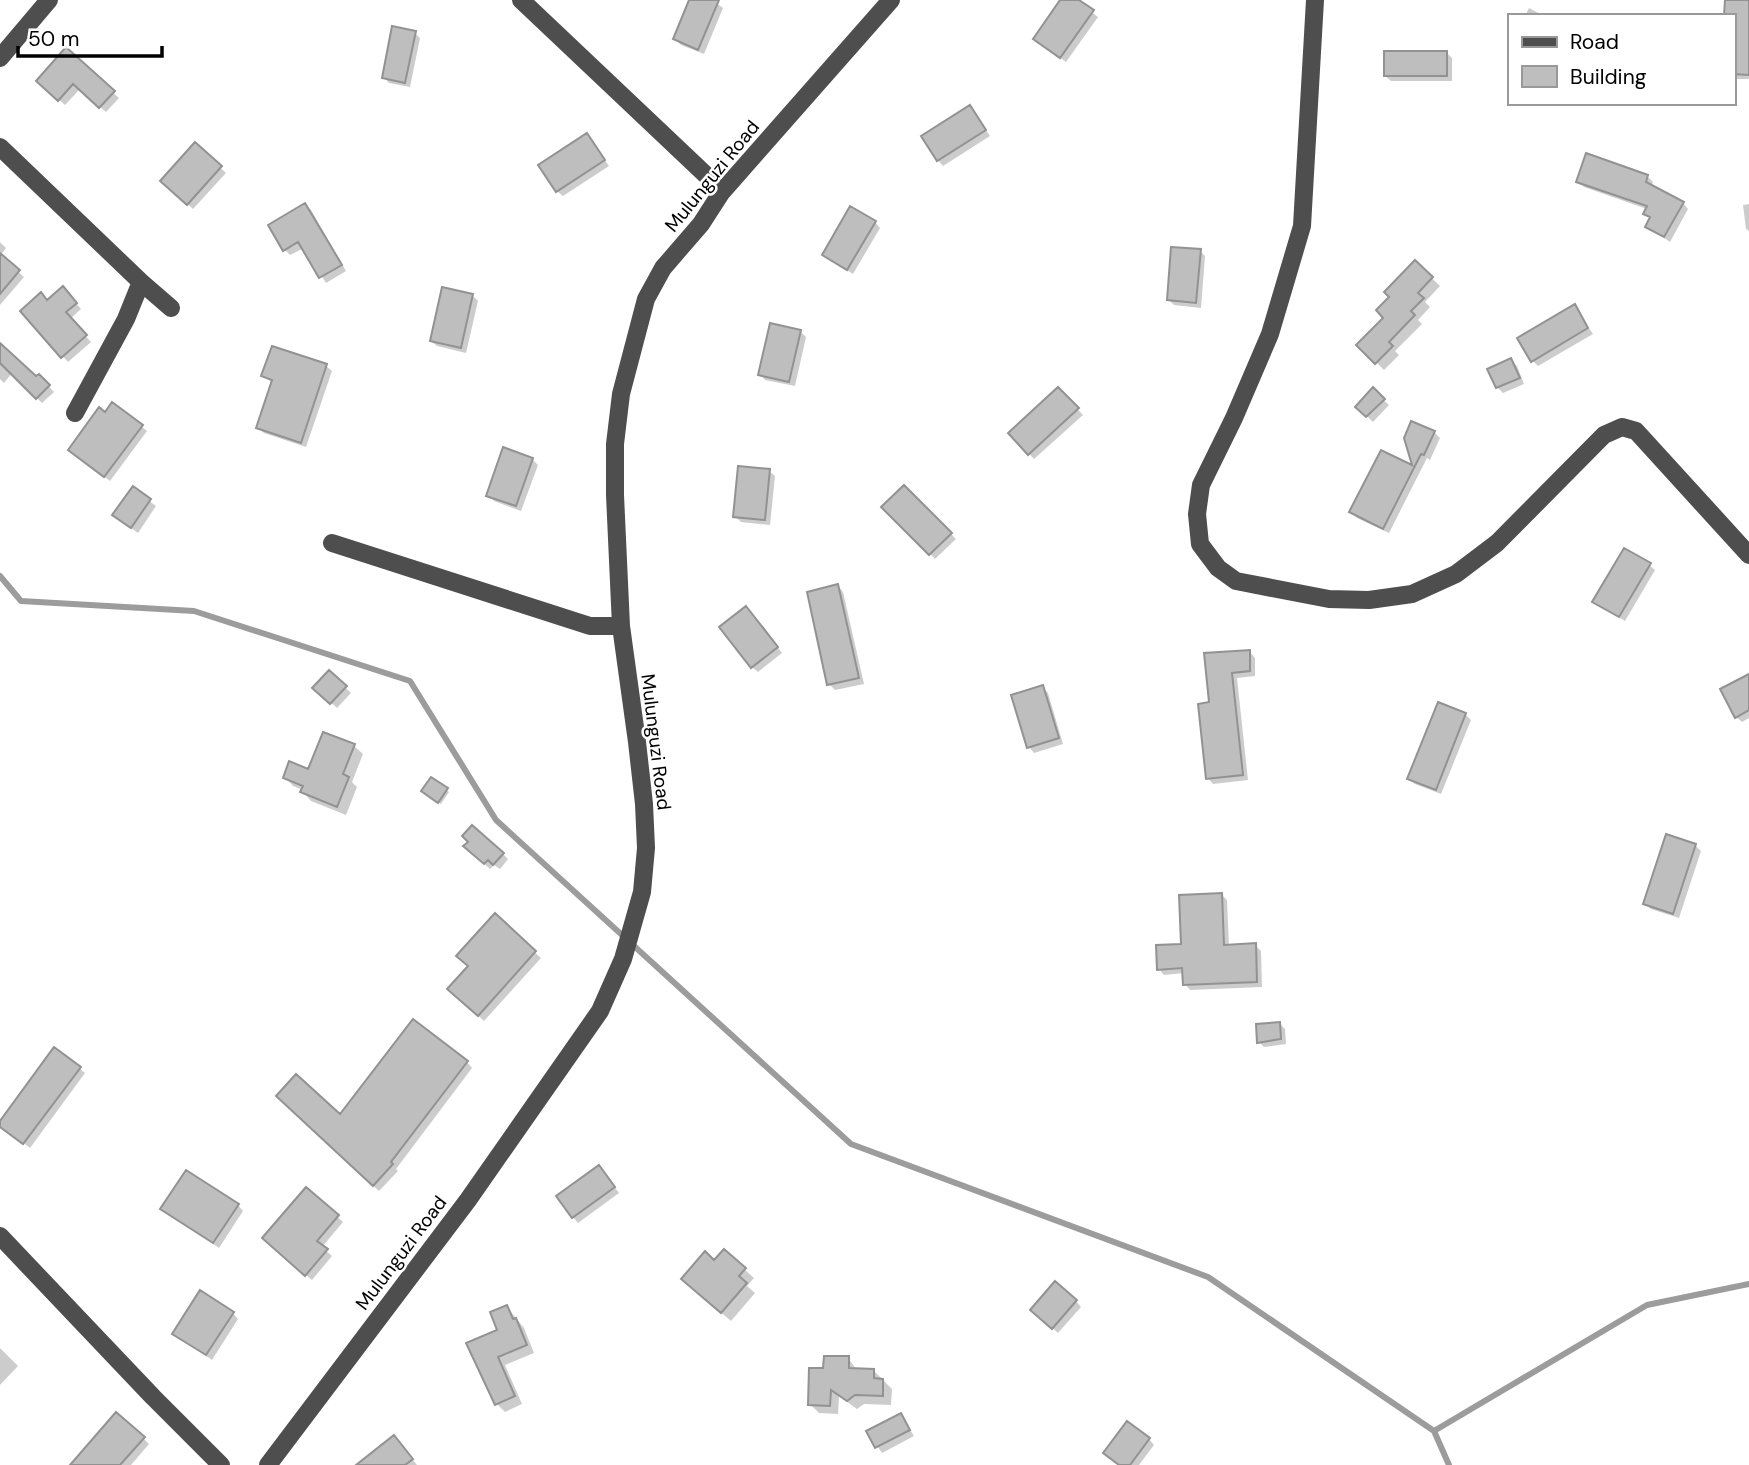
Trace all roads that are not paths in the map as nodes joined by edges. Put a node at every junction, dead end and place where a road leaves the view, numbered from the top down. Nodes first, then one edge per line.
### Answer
1 (49, 0) edge
2 (521, 0) edge
3 (891, 0) edge
4 (1315, 0) edge
5 (0, 58) edge
6 (0, 147) edge
7 (721, 193) junction
8 (141, 282) junction
9 (171, 308) dead end
10 (75, 413) dead end
11 (332, 543) dead end
12 (1749, 555) edge
13 (621, 626) junction
14 (0, 1236) edge
15 (221, 1465) edge
16 (268, 1465) edge

1 - 5 street
2 - 7 street
3 - 7 street, Mulunguzi Road
4 - 12 street
6 - 8 street
7 - 13 street, Mulunguzi Road
8 - 9 street
8 - 10 street
11 - 13 street
13 - 16 street, Mulunguzi Road
14 - 15 street

